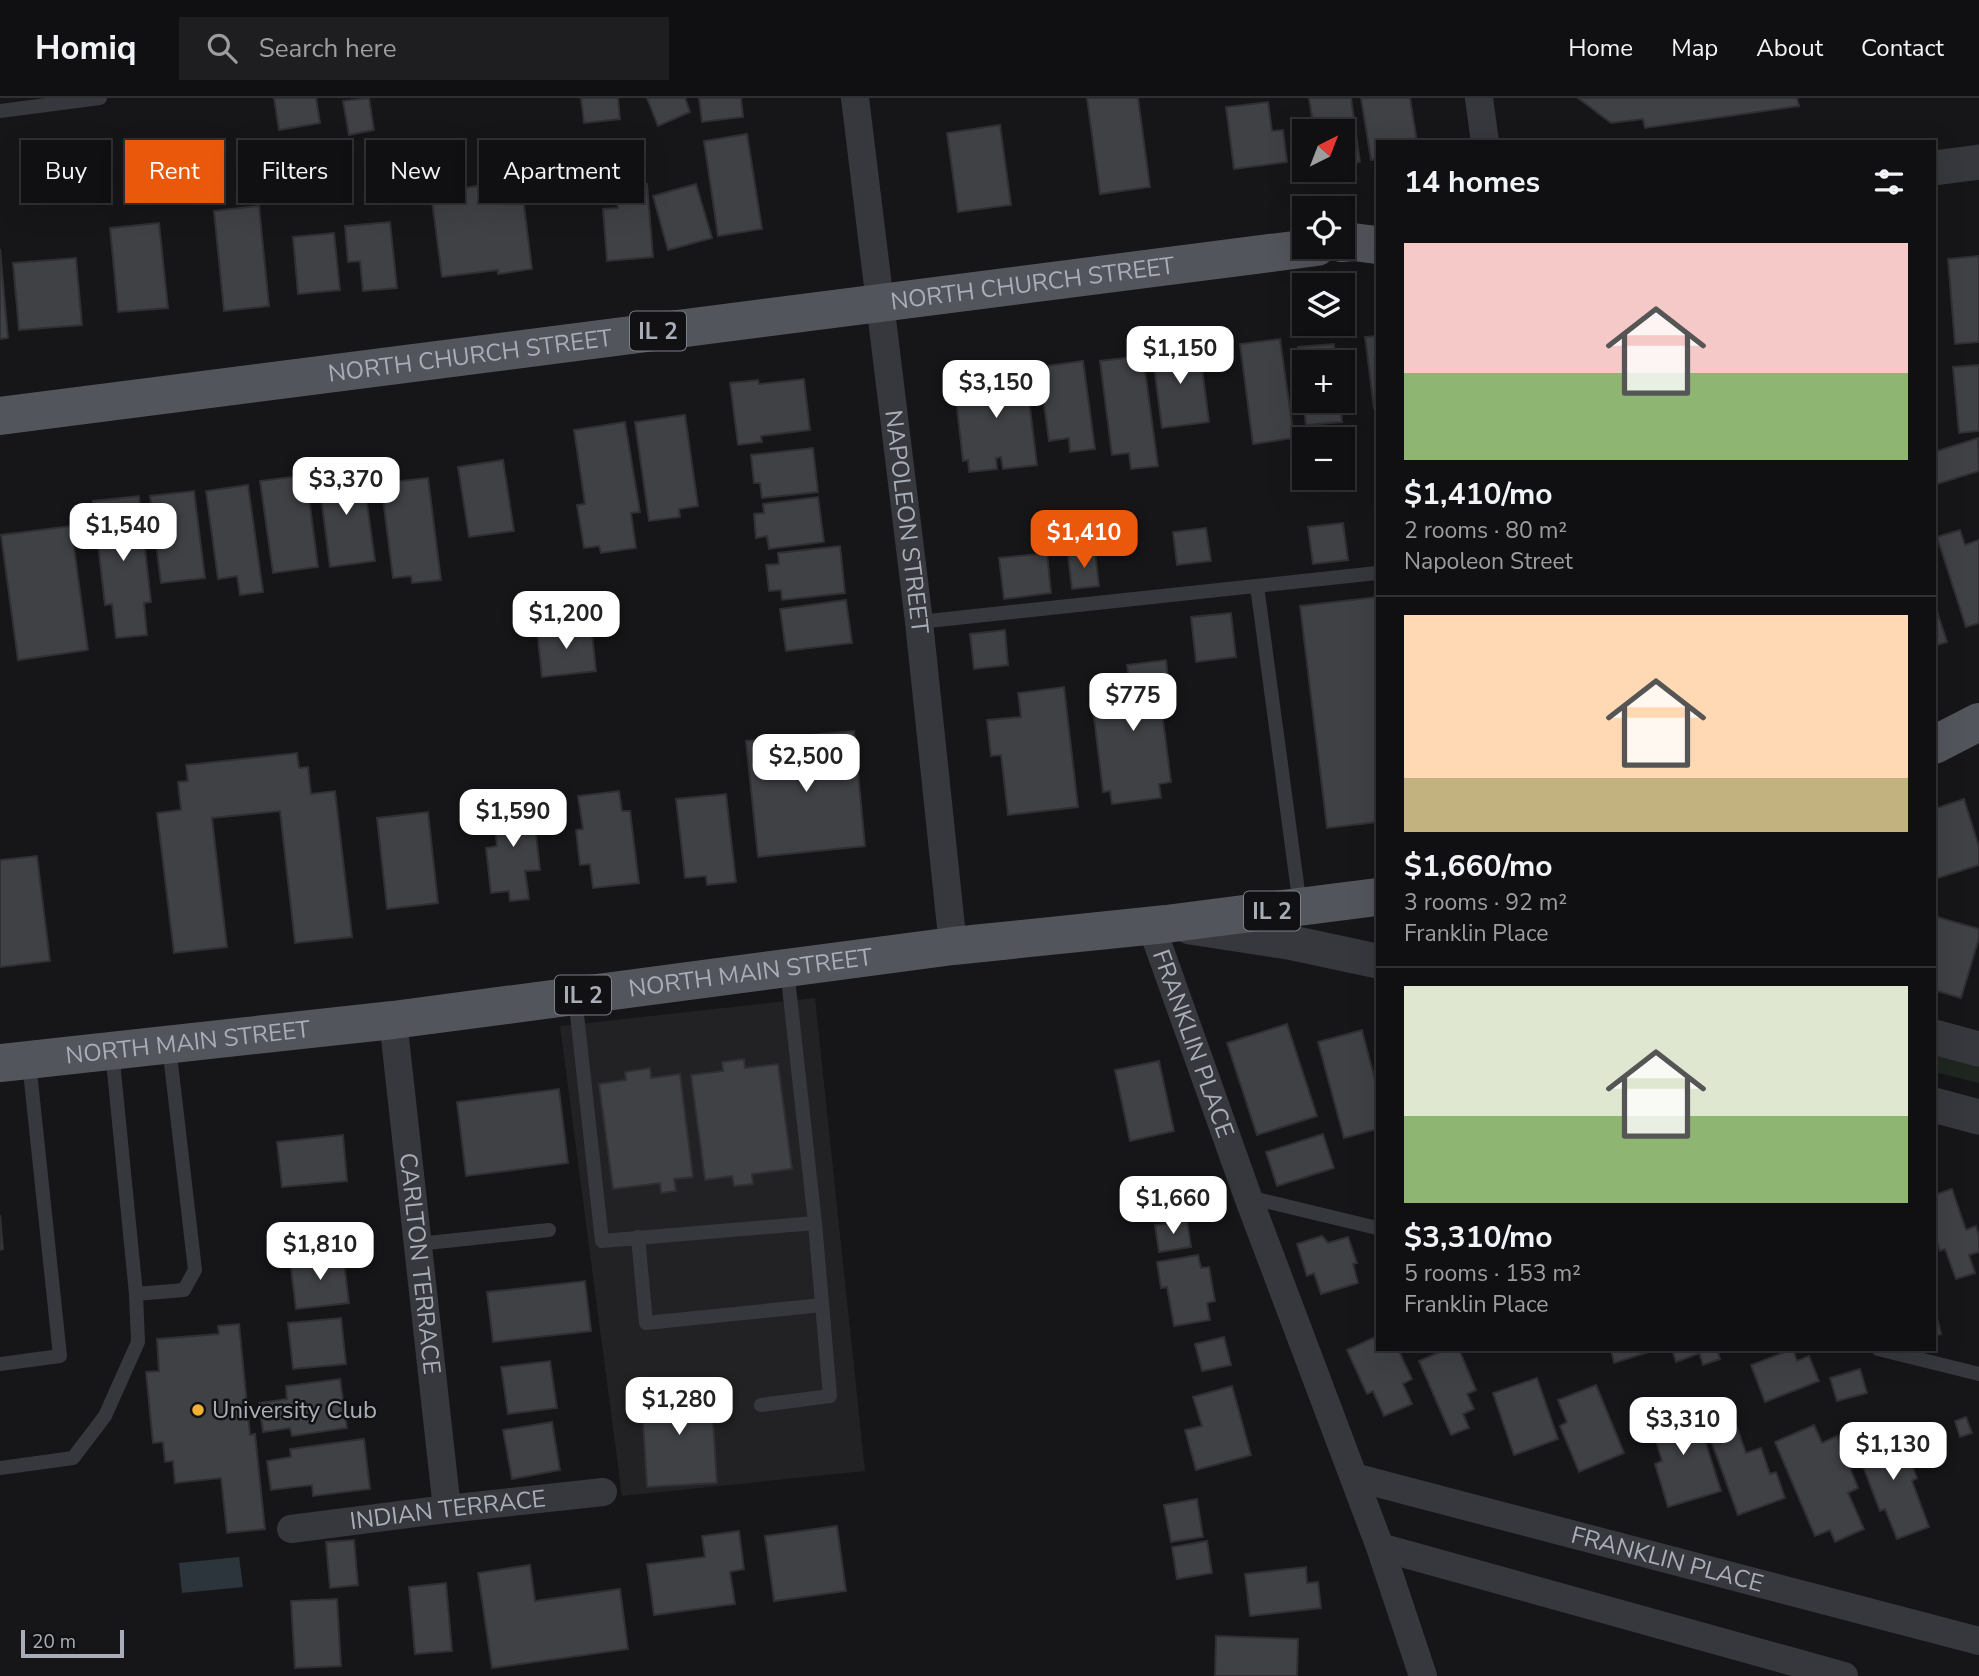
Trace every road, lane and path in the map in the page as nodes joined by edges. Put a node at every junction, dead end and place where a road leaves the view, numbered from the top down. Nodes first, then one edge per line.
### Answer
1 (100, 98) edge
2 (855, 98) edge
3 (1479, 98) edge
4 (0, 111) edge
5 (1485, 140) edge
6 (1979, 162) edge
7 (1936, 168) edge
8 (1292, 251) edge
9 (880, 303) junction
10 (0, 416) edge
11 (1376, 573) edge
12 (1257, 586) junction
13 (919, 622) junction
14 (1979, 713) edge
15 (1936, 721) edge
16 (1979, 722) edge
17 (1936, 744) edge
18 (1376, 897) edge
19 (1300, 907) junction
20 (1159, 924) junction
21 (953, 946) junction
22 (1376, 961) edge
23 (787, 968) junction
24 (575, 996) junction
25 (393, 1020) junction
26 (1936, 1038) edge
27 (169, 1045) junction
28 (1979, 1049) edge
29 (112, 1051) junction
30 (15, 1062) edge
31 (1936, 1106) edge
32 (1979, 1117) edge
33 (1248, 1197) junction
34 (815, 1223) junction
35 (1376, 1228) edge
36 (549, 1230) dead end
37 (638, 1237) junction
38 (418, 1244) junction
39 (136, 1294) junction
40 (822, 1305) junction
41 (1886, 1351) edge
42 (0, 1364) edge
43 (1979, 1374) edge
44 (761, 1405) dead end
45 (0, 1468) edge
46 (1354, 1478) junction
47 (603, 1492) dead end
48 (447, 1509) junction
49 (291, 1529) dead end
50 (1380, 1547) junction
51 (1979, 1641) edge
52 (1423, 1676) edge
53 (1844, 1676) edge

1 - 4 lane
2 - 9 street, NAPOLEON STREET
3 - 5 street
6 - 7 street
8 - 9 main road, NORTH CHURCH STREET / IL 2
9 - 10 main road, NORTH CHURCH STREET / IL 2
9 - 13 street, NAPOLEON STREET
11 - 12 lane
12 - 13 lane
12 - 19 lane
13 - 21 street, NAPOLEON STREET
14 - 15 main road
16 - 17 main road
18 - 19 main road, NORTH MAIN STREET / IL 2
19 - 20 main road, NORTH MAIN STREET / IL 2
20 - 21 main road, NORTH MAIN STREET / IL 2
20 - 22 street
20 - 33 street, FRANKLIN PLACE
21 - 23 main road, NORTH MAIN STREET / IL 2
23 - 24 main road, NORTH MAIN STREET / IL 2
23 - 34 lane
24 - 25 main road, NORTH MAIN STREET / IL 2
24 - 37 lane
25 - 27 main road, NORTH MAIN STREET / IL 2
25 - 38 street, CARLTON TERRACE
26 - 28 street
27 - 29 main road, NORTH MAIN STREET / IL 2
27 - 39 lane
29 - 30 main road, NORTH MAIN STREET / IL 2
29 - 39 lane
30 - 42 lane
31 - 32 street
33 - 35 lane
33 - 46 street, FRANKLIN PLACE
34 - 37 lane
34 - 40 lane
36 - 38 lane
37 - 40 lane
38 - 48 street, CARLTON TERRACE
39 - 45 lane
40 - 44 lane
41 - 43 lane
46 - 50 street, FRANKLIN PLACE
46 - 51 street, FRANKLIN PLACE
47 - 48 street, INDIAN TERRACE
48 - 49 street, INDIAN TERRACE
50 - 52 street, FRANKLIN PLACE
50 - 53 street

